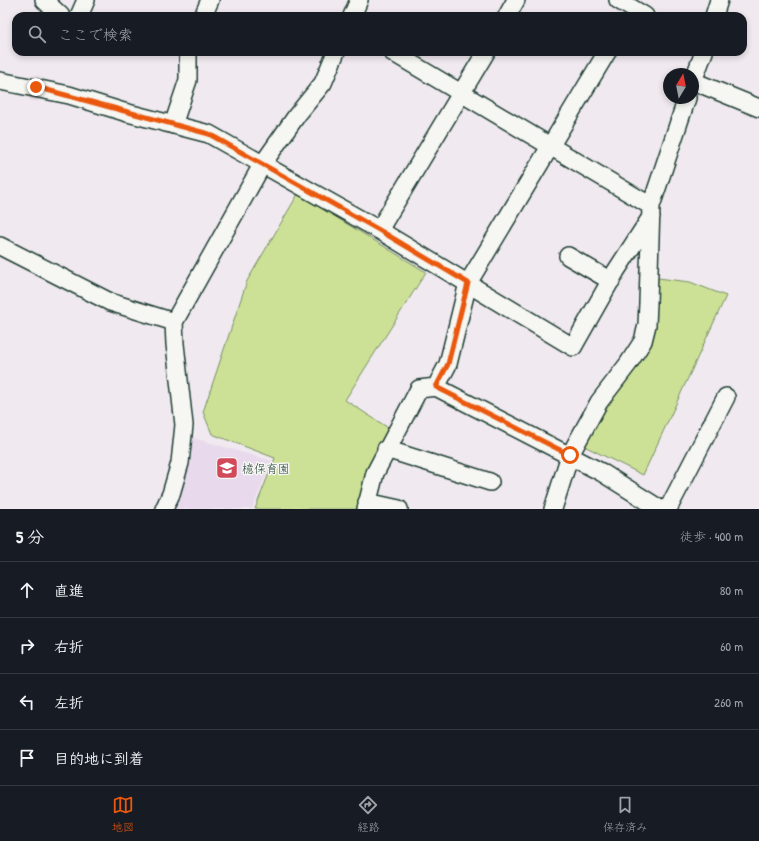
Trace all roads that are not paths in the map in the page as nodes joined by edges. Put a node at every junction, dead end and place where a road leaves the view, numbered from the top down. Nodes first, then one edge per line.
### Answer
1 (44, 0) edge
2 (86, 0) edge
3 (210, 0) edge
4 (359, 0) edge
5 (516, 0) edge
6 (618, 0) edge
7 (719, 0) edge
8 (636, 10) edge
9 (56, 12) edge
10 (81, 12) edge
11 (205, 12) edge
12 (354, 12) edge
13 (509, 12) edge
14 (715, 12) edge
15 (188, 56) edge
16 (334, 56) edge
17 (399, 56) edge
18 (484, 56) edge
19 (605, 56) edge
20 (702, 56) edge
21 (698, 68) edge
22 (0, 81) edge
23 (699, 83) edge
24 (462, 93) junction
25 (685, 104) edge
26 (759, 107) edge
27 (173, 125) junction
28 (550, 147) junction
29 (262, 165) junction
30 (651, 212) junction
31 (379, 230) junction
32 (0, 246) edge
33 (568, 256) dead end
34 (611, 281) junction
35 (468, 283) junction
36 (174, 322) junction
37 (436, 387) junction
38 (726, 397) dead end
39 (386, 449) junction
40 (570, 455) junction
41 (490, 482) dead end
42 (366, 506) edge
43 (164, 509) edge
44 (399, 509) edge
45 (553, 509) edge
46 (660, 509) edge
47 (668, 509) edge

1 - 9 street
2 - 10 street
3 - 11 street
4 - 12 street
5 - 13 street
6 - 8 street
7 - 14 street
15 - 27 street
16 - 29 street
17 - 24 street
18 - 24 street
19 - 28 street
20 - 21 street
22 - 27 street
23 - 26 street
24 - 28 street
24 - 31 street
25 - 30 street
27 - 29 street
28 - 30 street
28 - 35 street
29 - 31 street
29 - 36 street
30 - 34 street
30 - 40 street
31 - 35 street
32 - 36 street
33 - 34 street
34 - 35 street
35 - 37 street
36 - 43 street
37 - 39 street
37 - 40 street
38 - 47 street
39 - 41 street
39 - 42 street
40 - 45 street
40 - 46 street
42 - 44 street

